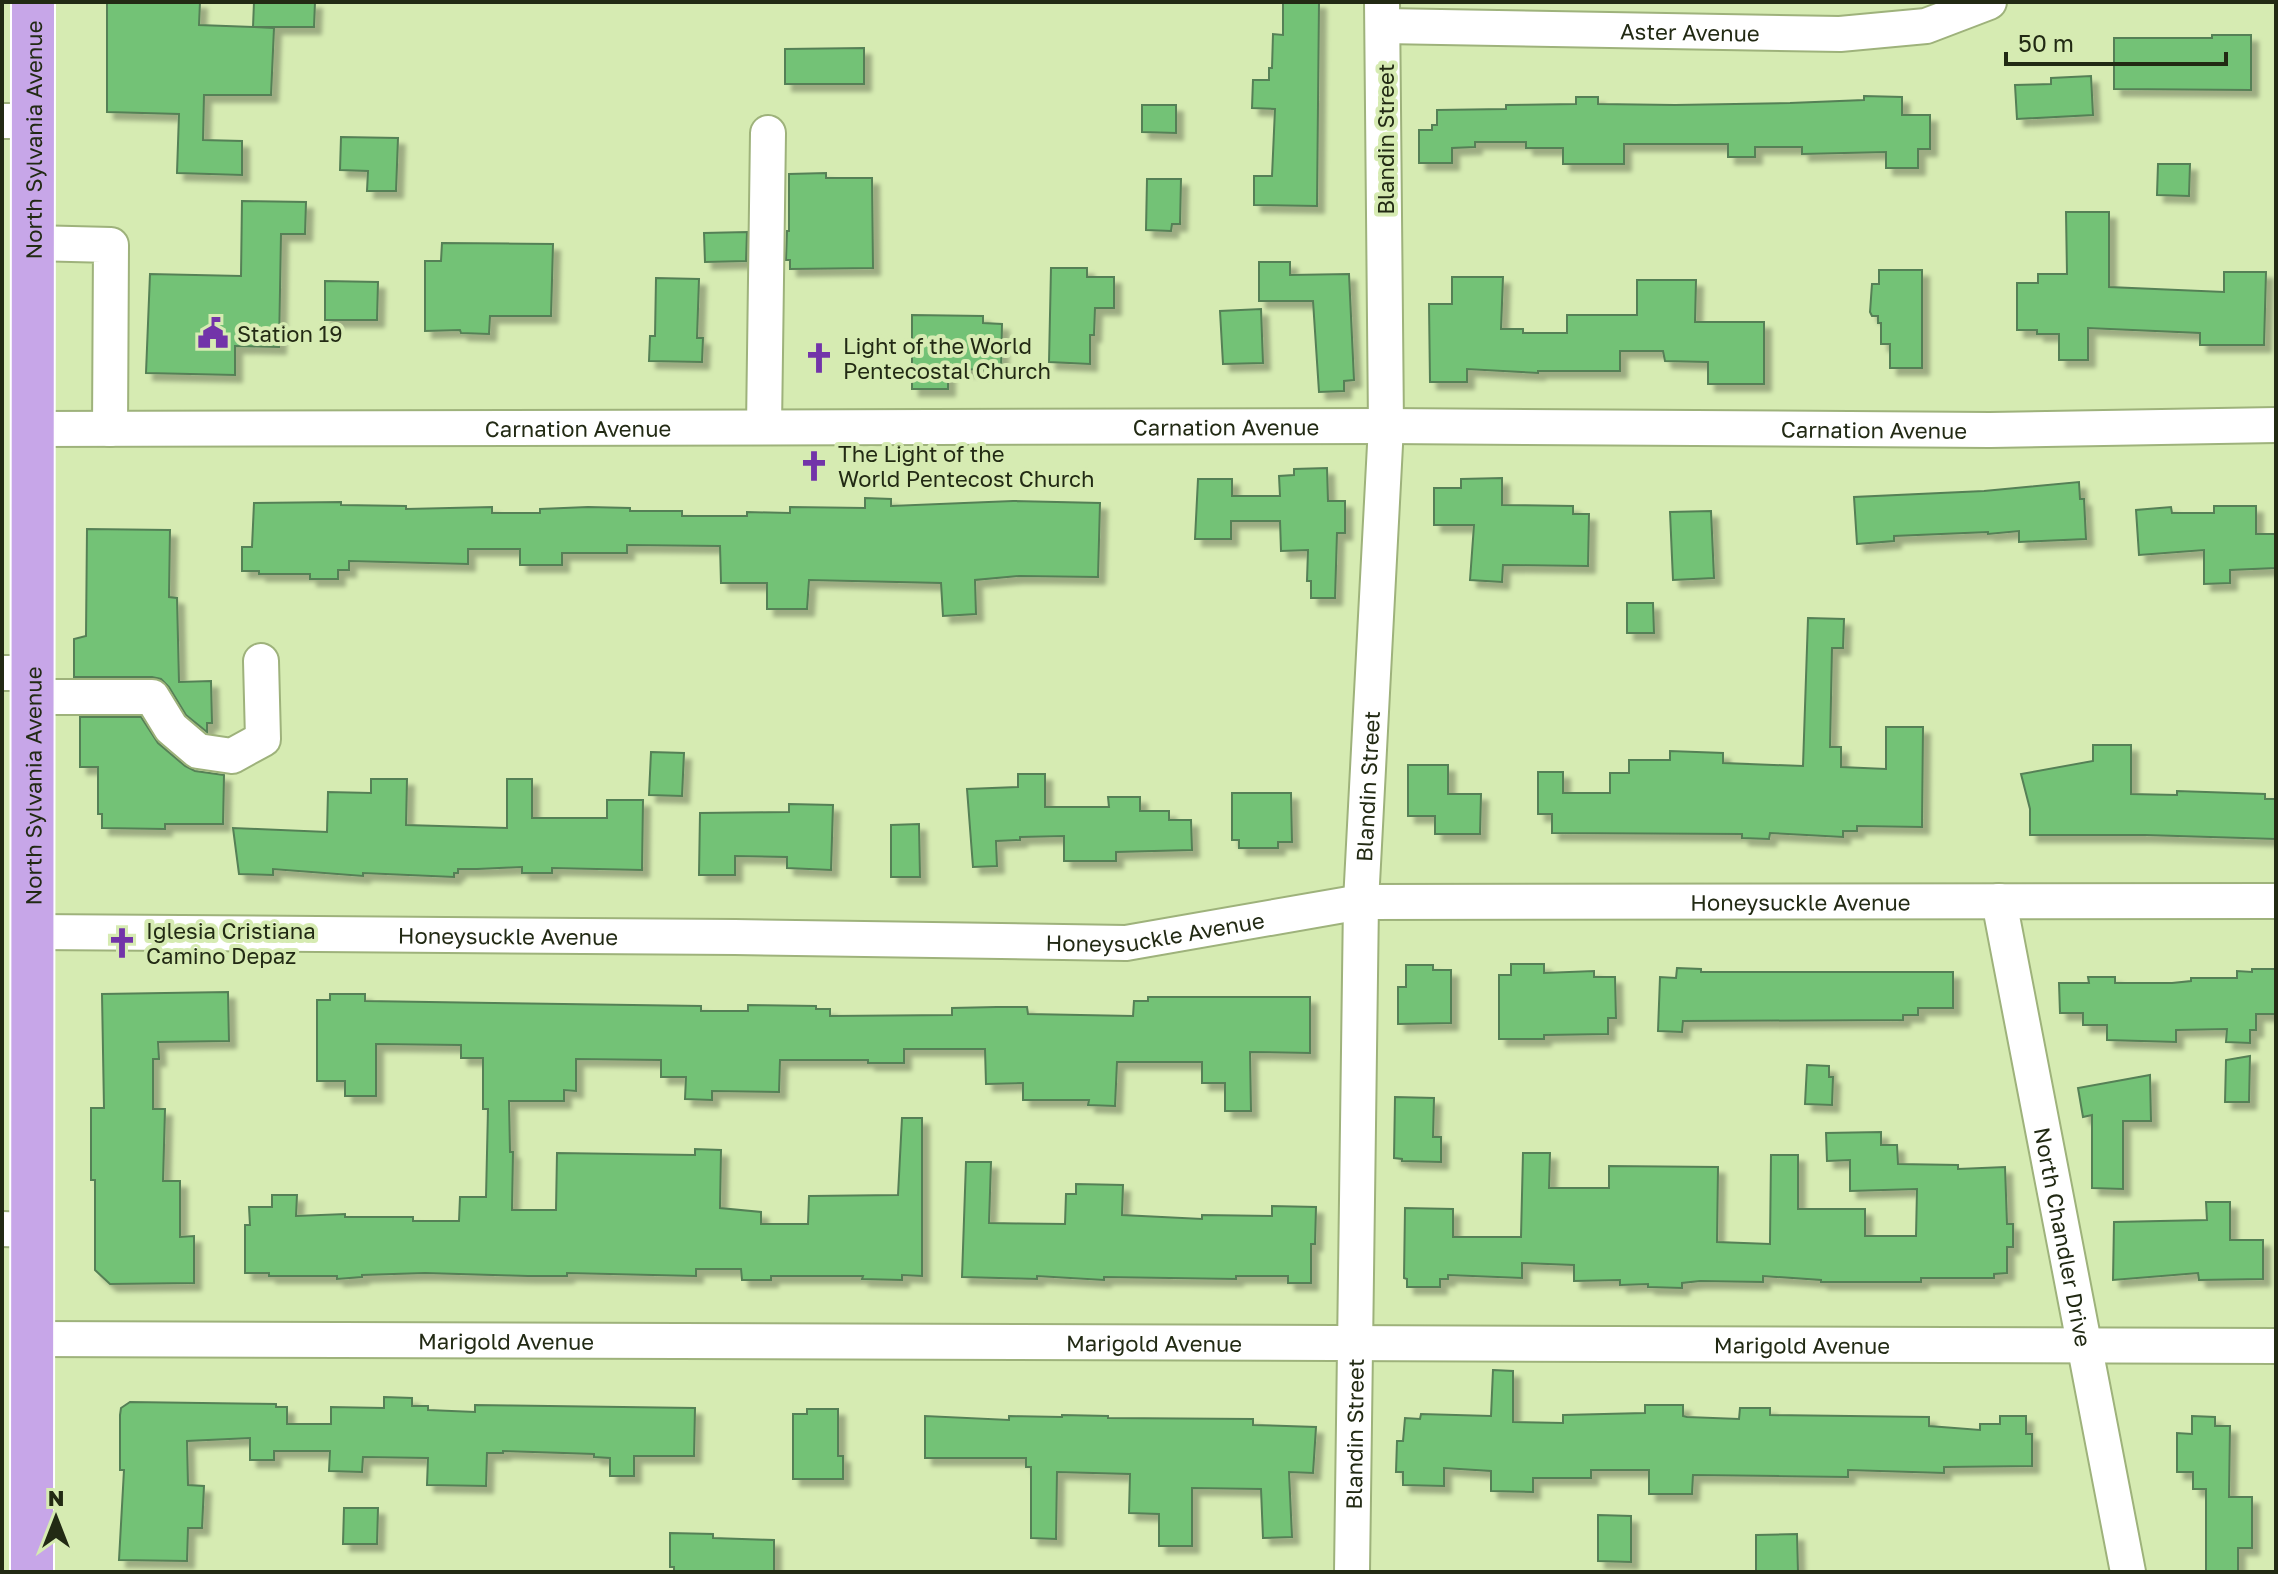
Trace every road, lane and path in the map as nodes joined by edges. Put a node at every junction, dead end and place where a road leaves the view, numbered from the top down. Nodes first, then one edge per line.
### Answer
1 (33, 2) edge
2 (1989, 2) edge
3 (1383, 14) edge
4 (17, 121) edge
5 (768, 133) dead end
6 (32, 243) junction
7 (2276, 425) edge
8 (1386, 426) junction
9 (764, 427) junction
10 (32, 429) junction
11 (110, 429) junction
12 (261, 661) dead end
13 (22, 681) edge
14 (1999, 901) junction
15 (2276, 901) edge
16 (1361, 902) junction
17 (32, 932) junction
18 (17, 1230) edge
19 (32, 1339) junction
20 (1355, 1343) junction
21 (2083, 1345) junction
22 (2276, 1346) edge
23 (32, 1572) edge
24 (1352, 1572) edge
25 (2128, 1572) edge

1 - 4 main road, North Sylvania Avenue
2 - 3 street, Aster Avenue
3 - 8 street, Blandin Street
4 - 6 main road, North Sylvania Avenue
5 - 9 street
6 - 10 main road, North Sylvania Avenue
6 - 11 street
7 - 8 street, Carnation Avenue
8 - 9 street, Carnation Avenue
8 - 16 street, Blandin Street
9 - 11 street, Carnation Avenue
10 - 11 street, Carnation Avenue
10 - 13 main road, North Sylvania Avenue
12 - 13 street
13 - 17 main road, North Sylvania Avenue
14 - 15 street, Honeysuckle Avenue
14 - 16 street, Honeysuckle Avenue
14 - 21 street, North Chandler Drive
16 - 17 street, Honeysuckle Avenue
16 - 20 street, Blandin Street
17 - 18 main road, North Sylvania Avenue
18 - 19 main road, North Sylvania Avenue
19 - 20 street, Marigold Avenue
19 - 23 main road, North Sylvania Avenue
20 - 21 street, Marigold Avenue
20 - 24 street, Blandin Street
21 - 22 street, Marigold Avenue
21 - 25 street, North Chandler Drive

